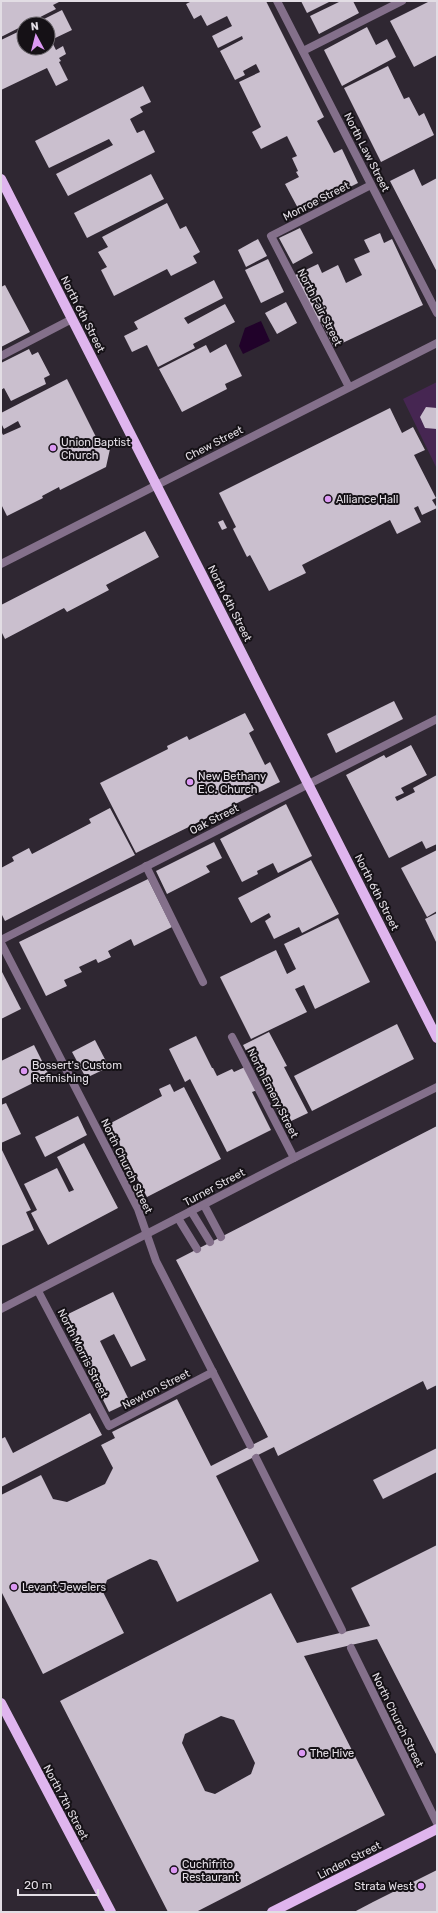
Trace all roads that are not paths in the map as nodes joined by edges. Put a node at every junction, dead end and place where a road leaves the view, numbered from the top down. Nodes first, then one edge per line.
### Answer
1 (277, 1) edge
2 (402, 1) edge
3 (303, 51) junction
4 (1, 180) edge
5 (371, 184) junction
6 (271, 236) joint
7 (437, 313) edge
8 (72, 319) junction
9 (437, 343) edge
10 (1, 356) edge
11 (349, 387) junction
12 (156, 484) junction
13 (1, 564) edge
14 (437, 719) edge
15 (308, 783) junction
16 (146, 866) junction
17 (1, 940) edge
18 (1, 943) edge
19 (204, 982) dead end
20 (232, 1037) dead end
21 (437, 1038) edge
22 (437, 1087) edge
23 (294, 1158) junction
24 (204, 1205) junction
25 (191, 1211) junction
26 (178, 1218) junction
27 (147, 1234) junction
28 (221, 1237) dead end
29 (210, 1242) dead end
30 (197, 1249) dead end
31 (38, 1290) junction
32 (1, 1309) edge
33 (213, 1372) junction
34 (109, 1426) joint
35 (250, 1445) dead end
36 (256, 1458) dead end
37 (342, 1630) dead end
38 (351, 1648) dead end
39 (1, 1703) edge
40 (437, 1823) edge
41 (437, 1829) edge
42 (111, 1912) edge
43 (272, 1912) edge

1 - 3 street, North Law Street
2 - 3 street
3 - 5 street, North Law Street
4 - 8 main road, North 6th Street
5 - 6 street, Monroe Street
5 - 7 street, North Law Street
6 - 11 street, North Fair Street
8 - 10 street
8 - 12 main road, North 6th Street
9 - 11 street, Chew Street
11 - 12 street, Chew Street
12 - 13 street, Chew Street
12 - 15 main road, North 6th Street
14 - 15 street, Oak Street
15 - 16 street, Oak Street
15 - 21 main road, North 6th Street
16 - 17 street, Oak Street
16 - 19 street
18 - 27 street, North Church Street
20 - 23 street, North Emery Street
22 - 23 street, Turner Street
23 - 24 street, Turner Street
24 - 25 street, Turner Street
24 - 28 street
25 - 26 street, Turner Street
25 - 29 street
26 - 27 street, Turner Street
26 - 30 street
27 - 31 street, Turner Street
27 - 33 street, North Church Street
31 - 32 street, Turner Street
31 - 34 street, North Morris Street
33 - 34 street, Newton Street
33 - 35 street, North Church Street
36 - 37 street
38 - 40 street, North Church Street
39 - 42 main road, North 7th Street
41 - 43 main road, Linden Street

